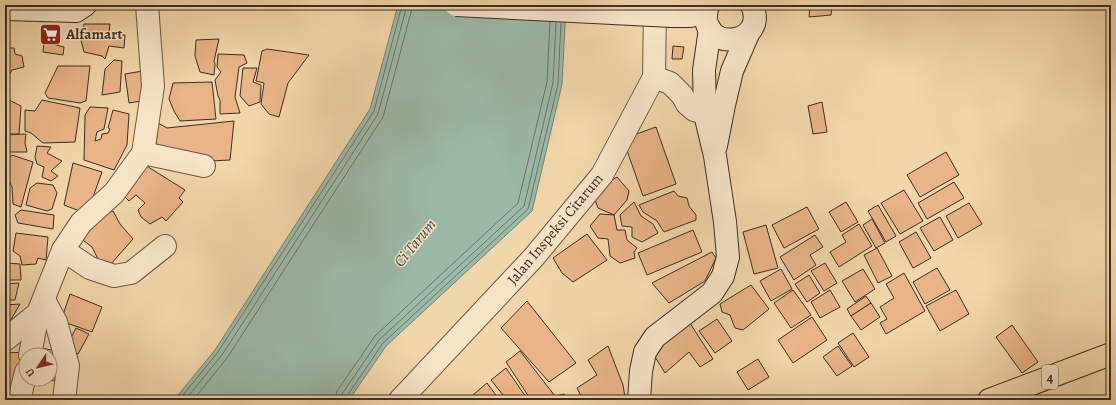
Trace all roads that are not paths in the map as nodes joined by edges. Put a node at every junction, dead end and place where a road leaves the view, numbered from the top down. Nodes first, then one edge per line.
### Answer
1 (85, 5) edge
2 (147, 5) edge
3 (456, 5) edge
4 (752, 5) edge
5 (5, 9) edge
6 (696, 13) edge
7 (748, 34) junction
8 (654, 77) junction
9 (713, 116) junction
10 (143, 153) junction
11 (204, 166) dead end
12 (165, 246) dead end
13 (63, 250) junction
14 (41, 307) junction
15 (5, 340) edge
16 (32, 347) edge
17 (1111, 354) edge
18 (22, 387) edge
19 (19, 400) edge
20 (64, 400) edge
21 (400, 400) edge
22 (639, 400) edge
23 (989, 400) edge

1 - 5 street
2 - 10 street
3 - 6 street, bridge
4 - 7 street
6 - 7 street
6 - 8 street, Jalan Inspeksi Citarum
6 - 9 street
7 - 9 street
8 - 9 street
8 - 21 street, Jalan Inspeksi Citarum
9 - 22 street
10 - 11 street
10 - 13 street
12 - 13 street
13 - 14 street
14 - 15 street
14 - 16 street
14 - 20 street
17 - 23 highway, 4
18 - 19 street

